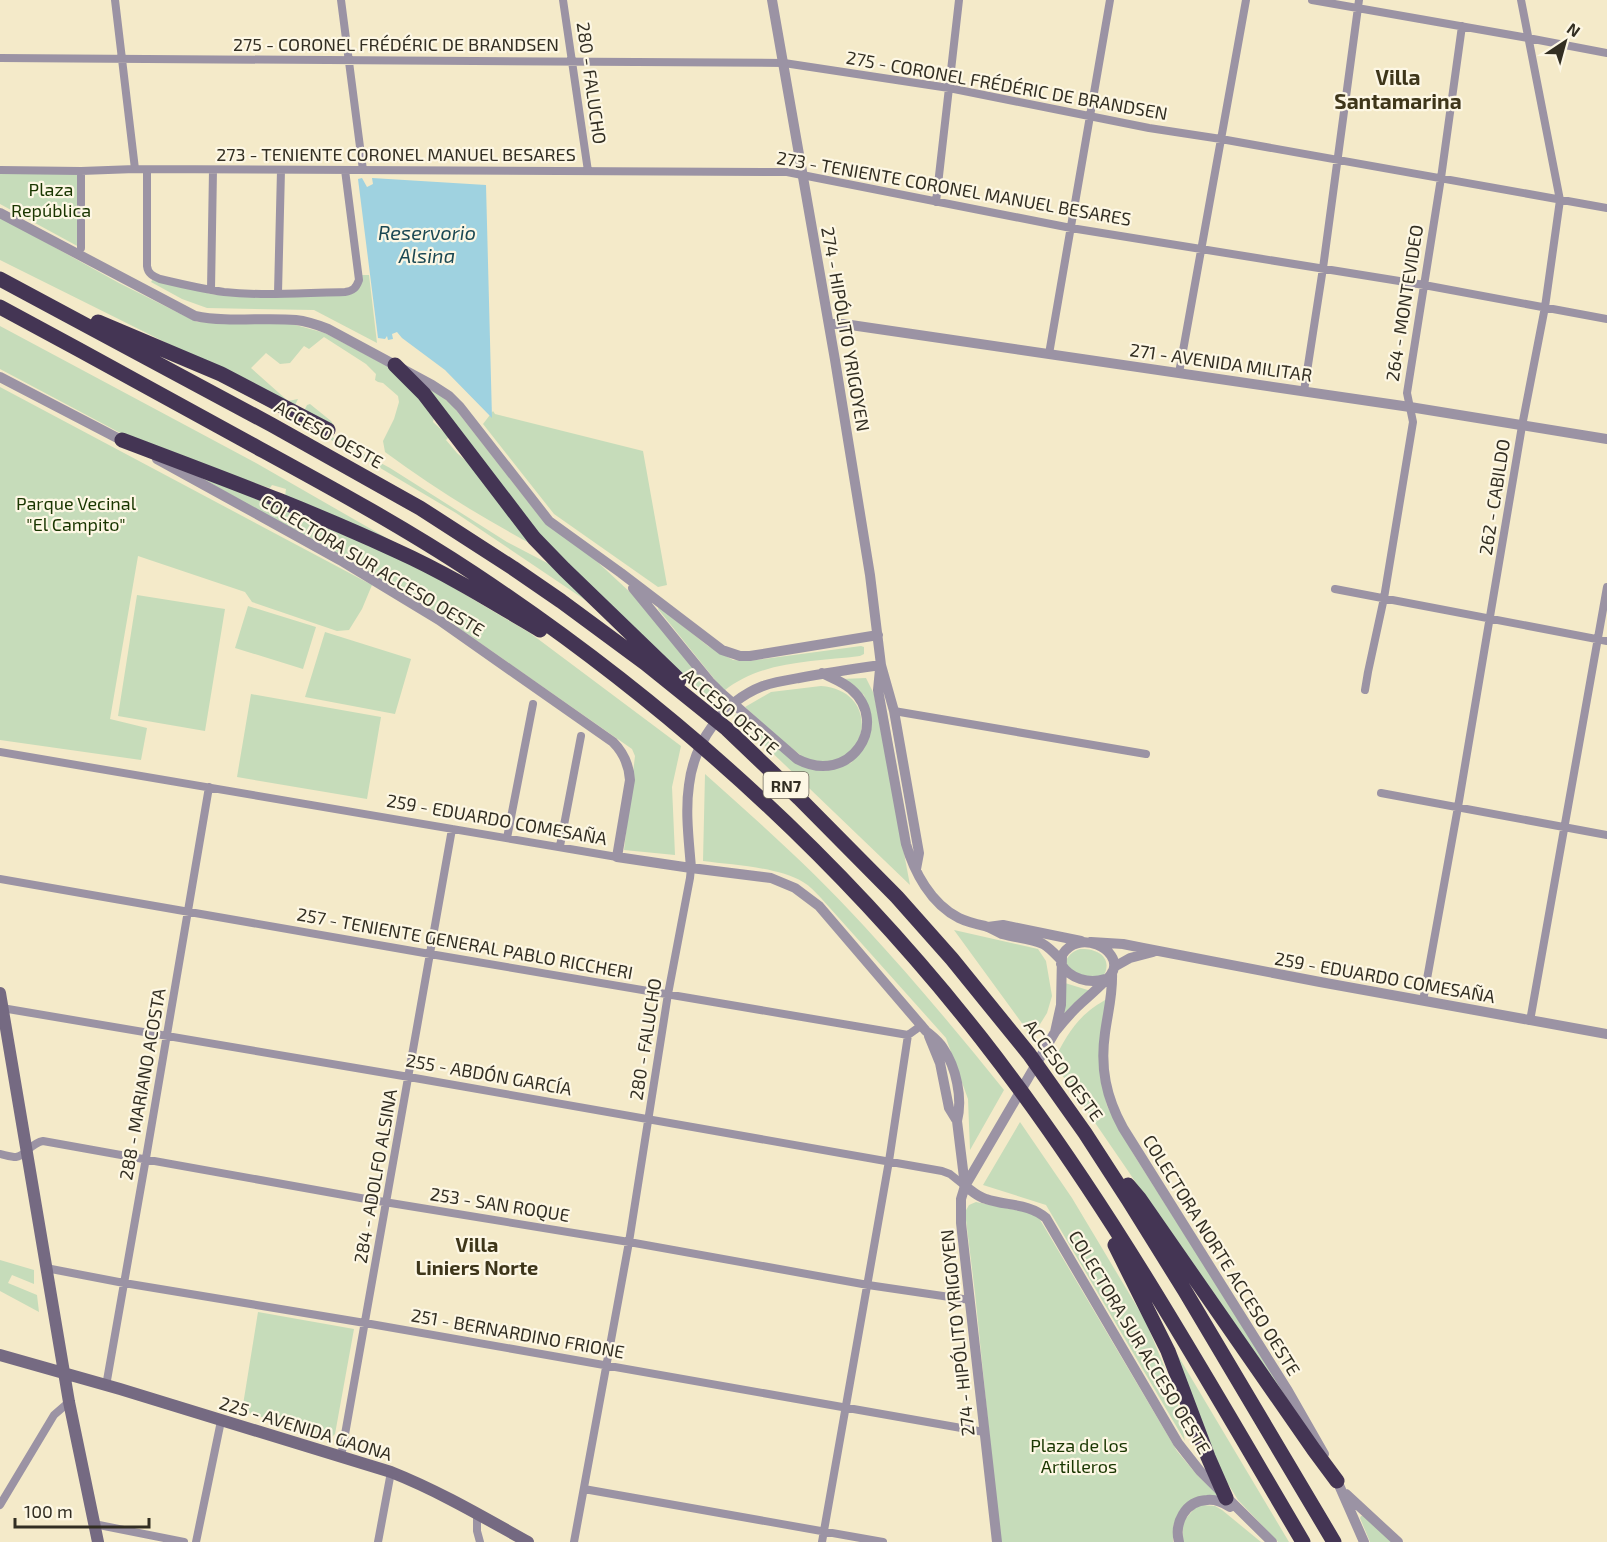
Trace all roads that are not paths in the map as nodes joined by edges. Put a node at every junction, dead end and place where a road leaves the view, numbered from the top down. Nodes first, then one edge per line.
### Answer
1 (115, 0) edge
2 (341, 0) edge
3 (563, 0) edge
4 (772, 0) edge
5 (959, 0) edge
6 (1110, 0) edge
7 (1246, 0) edge
8 (1312, 0) edge
9 (1521, 0) edge
10 (1358, 4) edge
11 (1462, 26) junction
12 (1528, 38) junction
13 (1607, 53) edge
14 (0, 58) edge
15 (123, 60) junction
16 (349, 60) junction
17 (572, 62) junction
18 (784, 63) junction
19 (949, 88) junction
20 (1090, 117) junction
21 (1221, 139) junction
22 (1338, 159) junction
23 (135, 169) junction
24 (0, 170) edge
25 (147, 170) junction
26 (213, 170) junction
27 (281, 170) junction
28 (345, 170) junction
29 (363, 170) junction
30 (81, 171) junction
31 (588, 171) junction
32 (803, 175) junction
33 (1441, 178) junction
34 (1560, 200) junction
35 (936, 202) junction
36 (1607, 208) edge
37 (0, 213) edge
38 (1071, 228) junction
39 (81, 248) dead end
40 (1202, 248) junction
41 (1323, 268) junction
42 (7, 282) edge
43 (1424, 285) junction
44 (211, 290) junction
45 (278, 293) junction
46 (0, 307) edge
47 (1545, 308) junction
48 (1607, 320) edge
49 (829, 324) junction
50 (1049, 354) junction
51 (395, 365) junction
52 (1179, 373) junction
53 (0, 377) edge
54 (1304, 391) junction
55 (1410, 407) junction
56 (1522, 426) junction
57 (328, 430) dead end
58 (1607, 439) edge
59 (122, 440) junction
60 (621, 573) junction
61 (1607, 587) edge
62 (1335, 589) dead end
63 (1384, 598) junction
64 (1490, 618) junction
65 (878, 635) junction
66 (1603, 640) edge
67 (881, 665) junction
68 (822, 673) junction
69 (617, 676) junction
70 (1365, 690) dead end
71 (533, 704) dead end
72 (894, 711) junction
73 (727, 729) junction
74 (582, 736) dead end
75 (0, 752) edge
76 (1146, 754) dead end
77 (209, 787) junction
78 (1381, 793) dead end
79 (1458, 807) junction
80 (1564, 827) junction
81 (452, 829) junction
82 (1607, 835) edge
83 (507, 838) junction
84 (560, 846) junction
85 (617, 856) junction
86 (691, 868) junction
87 (916, 868) junction
88 (0, 879) edge
89 (938, 903) joint
90 (189, 912) junction
91 (987, 927) junction
92 (1086, 942) junction
93 (1156, 951) junction
94 (430, 954) junction
95 (1061, 962) junction
96 (1110, 973) junction
97 (0, 993) edge
98 (668, 994) junction
99 (1423, 1001) junction
100 (2, 1008) junction
101 (1530, 1021) junction
102 (924, 1028) junction
103 (1607, 1034) edge
104 (908, 1035) junction
105 (1053, 1035) junction
106 (167, 1036) junction
107 (409, 1077) junction
108 (649, 1120) junction
109 (1085, 1133) junction
110 (27, 1149) junction
111 (0, 1154) edge
112 (146, 1158) junction
113 (889, 1161) junction
114 (1084, 1183) junction
115 (965, 1186) junction
116 (387, 1202) junction
117 (629, 1242) junction
118 (46, 1268) junction
119 (124, 1283) junction
120 (868, 1285) junction
121 (970, 1300) junction
122 (365, 1323) junction
123 (0, 1355) edge
124 (606, 1365) junction
125 (64, 1375) junction
126 (106, 1386) junction
127 (69, 1402) junction
128 (845, 1407) junction
129 (221, 1421) junction
130 (984, 1432) junction
131 (341, 1457) junction
132 (391, 1472) junction
133 (1339, 1486) junction
134 (584, 1489) junction
135 (1226, 1498) junction
136 (0, 1505) edge
137 (477, 1513) junction
138 (1245, 1516) junction
139 (94, 1524) junction
140 (824, 1531) junction
141 (98, 1542) edge
142 (184, 1542) edge
143 (196, 1542) edge
144 (378, 1542) edge
145 (480, 1542) edge
146 (528, 1542) edge
147 (574, 1542) edge
148 (822, 1542) edge
149 (883, 1542) edge
150 (997, 1542) edge
151 (1179, 1542) edge
152 (1272, 1542) edge
153 (1303, 1542) edge
154 (1334, 1542) edge
155 (1364, 1542) edge
156 (1398, 1542) edge

1 - 15 street
2 - 16 street
3 - 17 street, 280 - FALUCHO
4 - 18 street, 274 - HIPÓLITO YRIGOYEN
5 - 19 street
6 - 20 street
7 - 21 street
8 - 10 street
9 - 12 street, 262 - CABILDO
10 - 11 street
10 - 22 street
11 - 12 street
11 - 33 street, 264 - MONTEVIDEO
12 - 13 street
12 - 34 street, 262 - CABILDO
14 - 15 street, 275 - CORONEL FRÉDÉRIC DE BRANDSEN
15 - 16 street, 275 - CORONEL FRÉDÉRIC DE BRANDSEN
15 - 23 street
16 - 17 street, 275 - CORONEL FRÉDÉRIC DE BRANDSEN
16 - 29 street
17 - 18 street, 275 - CORONEL FRÉDÉRIC DE BRANDSEN
17 - 31 street, 280 - FALUCHO
18 - 19 street, 275 - CORONEL FRÉDÉRIC DE BRANDSEN
18 - 32 street, 274 - HIPÓLITO YRIGOYEN
19 - 20 street, 275 - CORONEL FRÉDÉRIC DE BRANDSEN
19 - 35 street
20 - 21 street, 275 - CORONEL FRÉDÉRIC DE BRANDSEN
20 - 38 street
21 - 22 street, 275 - CORONEL FRÉDÉRIC DE BRANDSEN
21 - 40 street
22 - 33 street, 275 - CORONEL FRÉDÉRIC DE BRANDSEN
22 - 41 street
23 - 25 street, 273 - TENIENTE CORONEL MANUEL BESARES
23 - 30 street, 273 - TENIENTE CORONEL MANUEL BESARES
24 - 30 street, 273 - TENIENTE CORONEL MANUEL BESARES
25 - 26 street, 273 - TENIENTE CORONEL MANUEL BESARES
25 - 44 street
26 - 27 street, 273 - TENIENTE CORONEL MANUEL BESARES
26 - 44 street
27 - 28 street, 273 - TENIENTE CORONEL MANUEL BESARES
27 - 45 street
28 - 29 street, 273 - TENIENTE CORONEL MANUEL BESARES
28 - 45 street
29 - 31 street, 273 - TENIENTE CORONEL MANUEL BESARES
30 - 39 street
31 - 32 street, 273 - TENIENTE CORONEL MANUEL BESARES
32 - 35 street, 273 - TENIENTE CORONEL MANUEL BESARES
32 - 49 street, 274 - HIPÓLITO YRIGOYEN
33 - 34 street, 275 - CORONEL FRÉDÉRIC DE BRANDSEN
33 - 43 street, 264 - MONTEVIDEO
34 - 36 street, 275 - CORONEL FRÉDÉRIC DE BRANDSEN
34 - 47 street, 262 - CABILDO
35 - 38 street, 273 - TENIENTE CORONEL MANUEL BESARES
37 - 51 street
38 - 40 street, 273 - TENIENTE CORONEL MANUEL BESARES
38 - 50 street
40 - 41 street, 273 - TENIENTE CORONEL MANUEL BESARES
40 - 52 street
41 - 43 street, 273 - TENIENTE CORONEL MANUEL BESARES
41 - 54 street
42 - 57 highway
42 - 73 highway, ACCESO OESTE / RN7
43 - 47 street, 273 - TENIENTE CORONEL MANUEL BESARES
43 - 55 street, 264 - MONTEVIDEO
44 - 45 street
46 - 69 highway, RN7
47 - 48 street, 273 - TENIENTE CORONEL MANUEL BESARES
47 - 56 street, 262 - CABILDO
49 - 50 street, 271 - AVENIDA MILITAR
49 - 65 street, 274 - HIPÓLITO YRIGOYEN
50 - 52 street, 271 - AVENIDA MILITAR
51 - 60 street
51 - 73 highway
52 - 54 street, 271 - AVENIDA MILITAR
53 - 59 street, COLECTORA SUR ACCESO OESTE
54 - 55 street, 271 - AVENIDA MILITAR
55 - 56 street, 271 - AVENIDA MILITAR
55 - 63 street, 264 - MONTEVIDEO
56 - 58 street, 271 - AVENIDA MILITAR
56 - 64 street, 262 - CABILDO
59 - 69 highway
59 - 85 street, COLECTORA SUR ACCESO OESTE
60 - 65 street
60 - 68 street
61 - 66 street
62 - 63 street
63 - 64 street
63 - 70 street, 264 - MONTEVIDEO
64 - 66 street
64 - 79 street, 262 - CABILDO
65 - 67 street, 274 - HIPÓLITO YRIGOYEN
66 - 80 street
67 - 68 street, 280 - FALUCHO
67 - 72 street, 274 - HIPÓLITO YRIGOYEN
67 - 87 street, 274 - HIPÓLITO YRIGOYEN
68 - 86 street, 280 - FALUCHO
69 - 114 highway, RN7
71 - 83 street
72 - 76 street
72 - 87 street, 274 - HIPÓLITO YRIGOYEN
73 - 109 highway, ACCESO OESTE / RN7
74 - 84 street
75 - 77 street, 259 - EDUARDO COMESAÑA
77 - 81 street, 259 - EDUARDO COMESAÑA
77 - 90 street, 288 - MARIANO ACOSTA
78 - 79 street
79 - 80 street
79 - 99 street, 262 - CABILDO
80 - 82 street
80 - 101 street
81 - 83 street, 259 - EDUARDO COMESAÑA
81 - 94 street, 284 - ADOLFO ALSINA
83 - 84 street, 259 - EDUARDO COMESAÑA
84 - 85 street, 259 - EDUARDO COMESAÑA
85 - 86 street, 259 - EDUARDO COMESAÑA
86 - 98 street, 280 - FALUCHO
86 - 102 street, 259 - EDUARDO COMESAÑA
87 - 89 street, 274 - HIPÓLITO YRIGOYEN
88 - 90 street, 257 - TENIENTE GENERAL PABLO RICCHERI
89 - 91 street, 259 - EDUARDO COMESAÑA
90 - 94 street, 257 - TENIENTE GENERAL PABLO RICCHERI
90 - 106 street, 288 - MARIANO ACOSTA
91 - 92 street, 259 - EDUARDO COMESAÑA
91 - 95 street, 259 - EDUARDO COMESAÑA
92 - 93 street, 259 - EDUARDO COMESAÑA
92 - 95 street
92 - 96 street
93 - 96 street, 259 - EDUARDO COMESAÑA
93 - 99 street, 259 - EDUARDO COMESAÑA
94 - 98 street, 257 - TENIENTE GENERAL PABLO RICCHERI
94 - 107 street, 284 - ADOLFO ALSINA
95 - 96 street
95 - 105 street
96 - 105 street
96 - 133 street, COLECTORA NORTE ACCESO OESTE
97 - 100 main road
98 - 104 street, 257 - TENIENTE GENERAL PABLO RICCHERI
98 - 108 street, 280 - FALUCHO
99 - 101 street, 259 - EDUARDO COMESAÑA
100 - 106 street, 255 - ABDÓN GARCÍA
100 - 110 main road
101 - 103 street, 259 - EDUARDO COMESAÑA
102 - 104 street
102 - 115 street, 274 - HIPÓLITO YRIGOYEN
104 - 113 street
105 - 115 street
106 - 107 street, 255 - ABDÓN GARCÍA
106 - 112 street, 288 - MARIANO ACOSTA
107 - 108 street, 255 - ABDÓN GARCÍA
107 - 116 street, 284 - ADOLFO ALSINA
108 - 113 street, 255 - ABDÓN GARCÍA
108 - 117 street, 280 - FALUCHO
109 - 133 highway
109 - 154 highway, ACCESO OESTE / RN7
110 - 111 street, 253 - SAN ROQUE
110 - 112 street, 253 - SAN ROQUE
110 - 118 main road
112 - 116 street, 253 - SAN ROQUE
112 - 119 street, 288 - MARIANO ACOSTA
113 - 115 street, 255 - ABDÓN GARCÍA
113 - 120 street
114 - 135 highway
114 - 153 highway, RN7
115 - 121 street, 274 - HIPÓLITO YRIGOYEN
115 - 135 street, COLECTORA SUR ACCESO OESTE
116 - 117 street, 253 - SAN ROQUE
116 - 122 street, 284 - ADOLFO ALSINA
117 - 120 street, 253 - SAN ROQUE
117 - 124 street, 280 - FALUCHO
118 - 119 street, 251 - BERNARDINO FRIONE
118 - 125 main road
119 - 122 street, 251 - BERNARDINO FRIONE
119 - 126 street, 288 - MARIANO ACOSTA
120 - 121 street, 253 - SAN ROQUE
120 - 128 street
121 - 130 street, 274 - HIPÓLITO YRIGOYEN
122 - 124 street, 251 - BERNARDINO FRIONE
122 - 131 street, 284 - ADOLFO ALSINA
123 - 125 main road, 225 - AVENIDA GAONA
124 - 128 street, 251 - BERNARDINO FRIONE
124 - 134 street, 280 - FALUCHO
125 - 126 main road, 225 - AVENIDA GAONA
125 - 127 main road
126 - 129 main road, 225 - AVENIDA GAONA
127 - 136 street
127 - 139 main road
128 - 130 street, 251 - BERNARDINO FRIONE
128 - 140 street
129 - 131 main road, 225 - AVENIDA GAONA
129 - 143 street
130 - 150 street, 274 - HIPÓLITO YRIGOYEN
131 - 132 main road, 225 - AVENIDA GAONA
132 - 137 main road, 225 - AVENIDA GAONA
132 - 144 street
133 - 155 street, COLECTORA NORTE ACCESO OESTE
133 - 156 street
134 - 140 street
134 - 147 street, 280 - FALUCHO
135 - 138 street, COLECTORA SUR ACCESO OESTE
137 - 145 street
137 - 146 main road, 225 - AVENIDA GAONA
138 - 151 street
138 - 152 street, COLECTORA SUR ACCESO OESTE
139 - 141 main road
139 - 142 street
140 - 148 street
140 - 149 street

